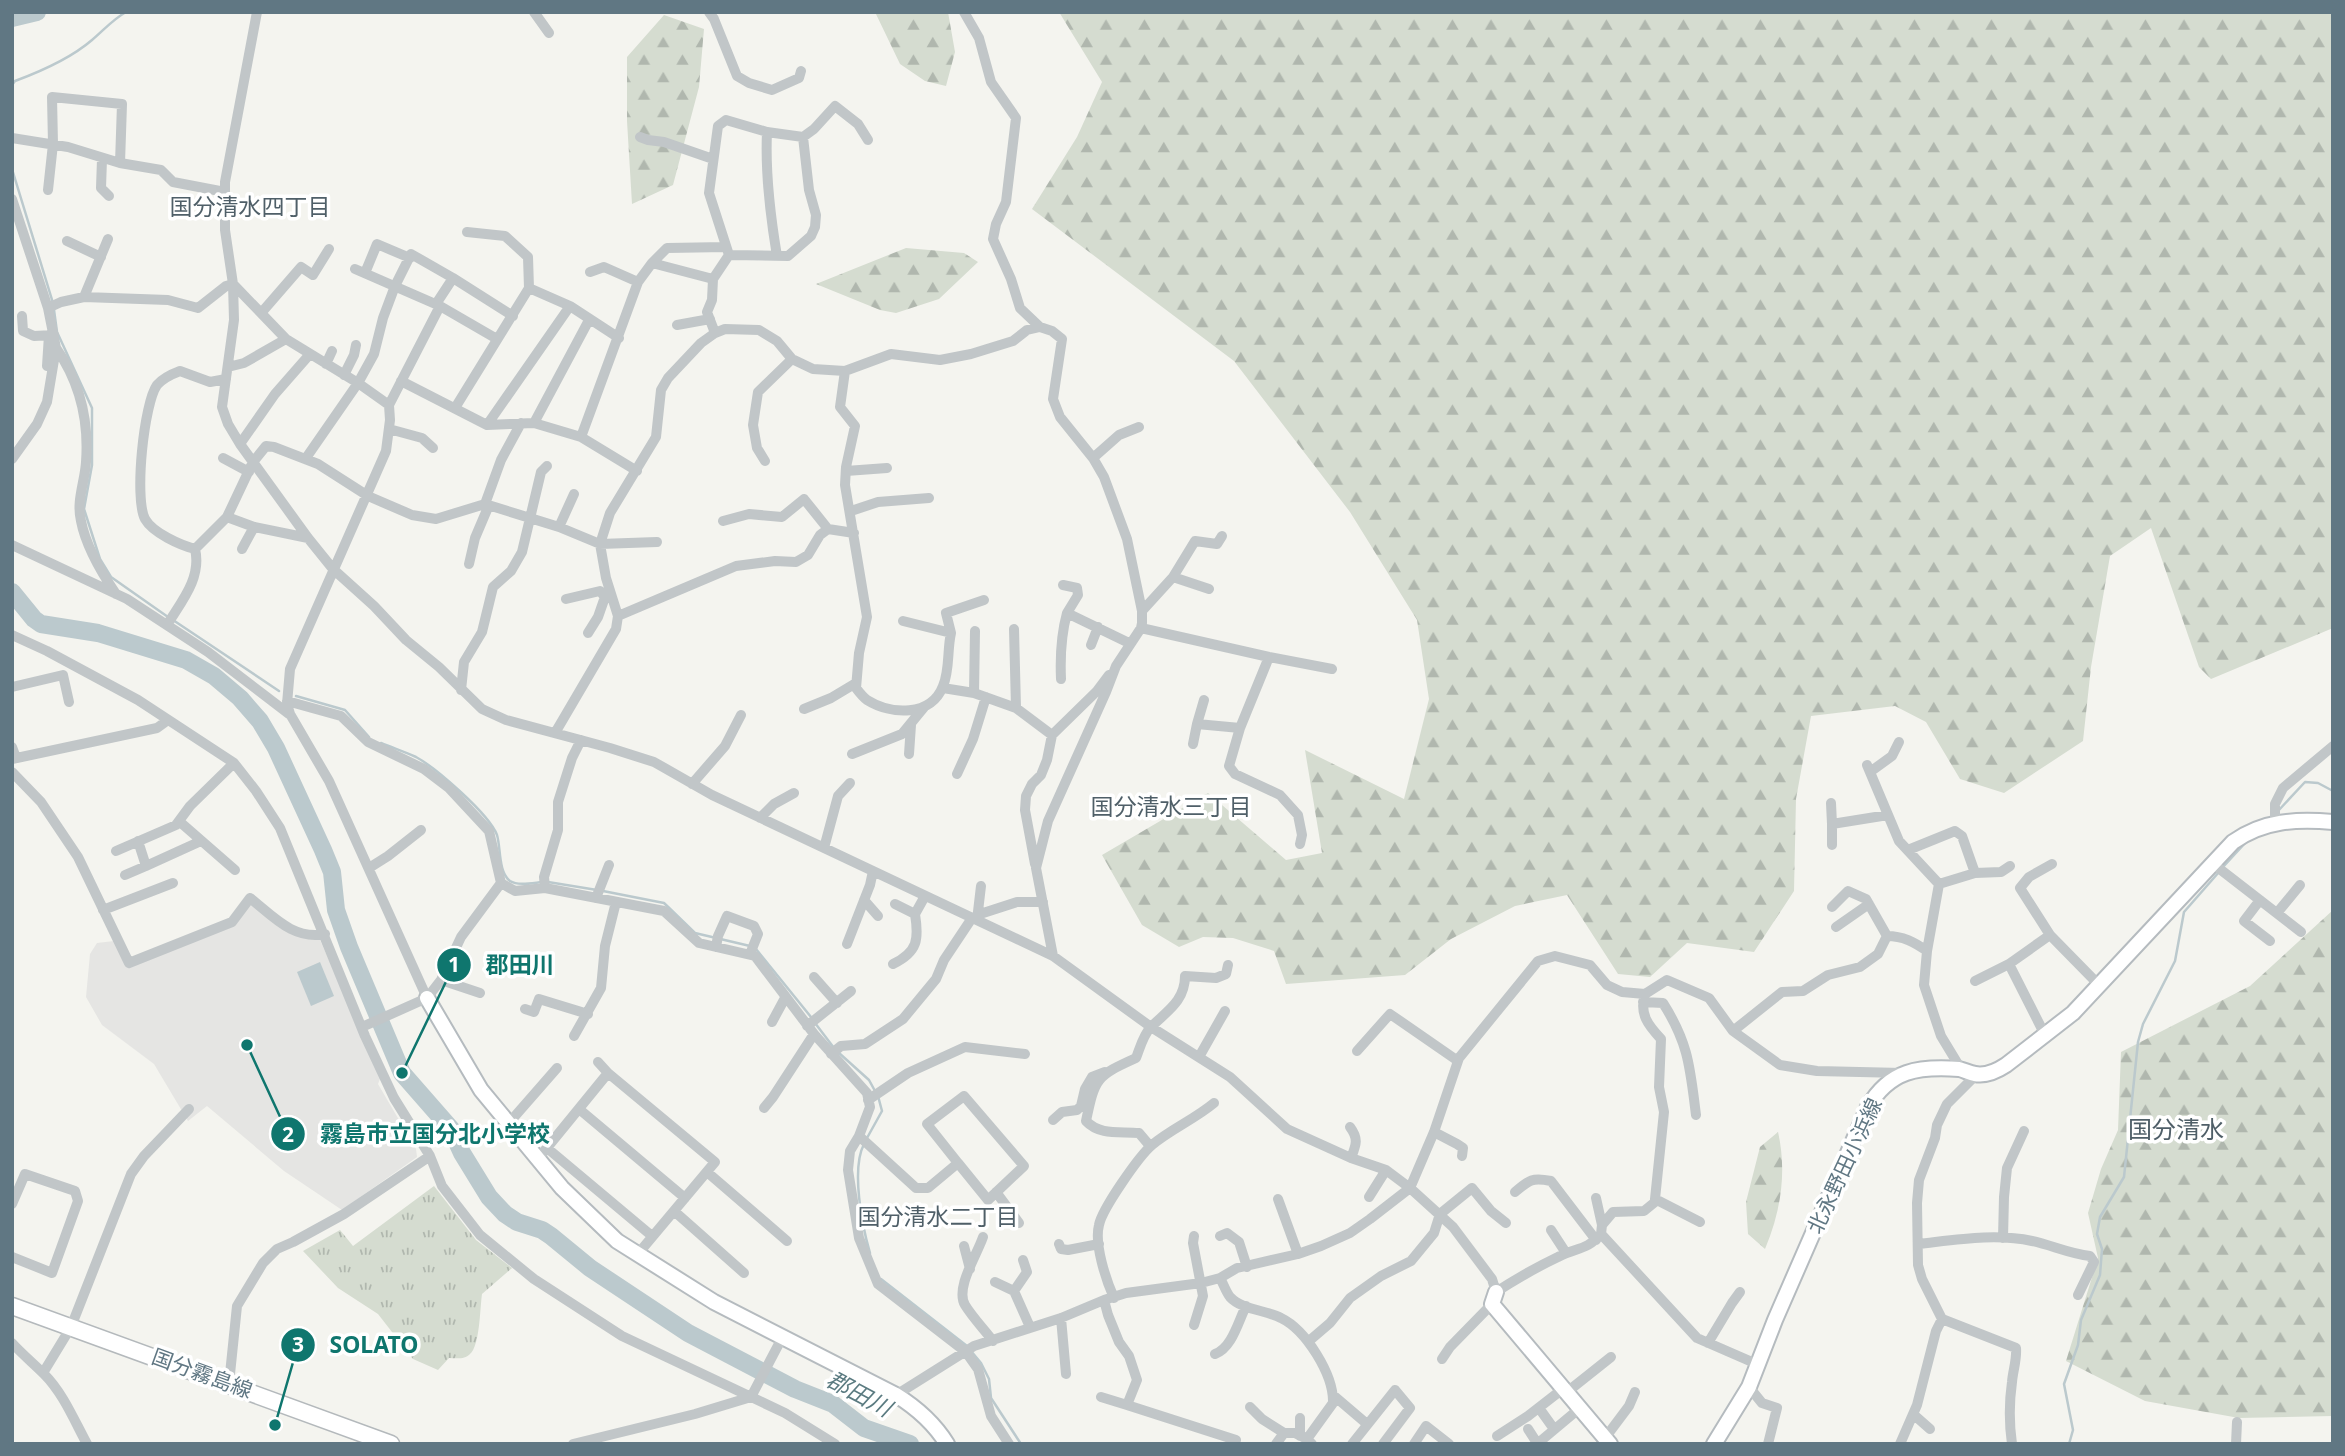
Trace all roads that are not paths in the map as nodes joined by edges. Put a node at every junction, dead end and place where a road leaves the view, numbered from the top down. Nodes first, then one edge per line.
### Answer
1 (257, 12) edge
2 (534, 12) edge
3 (709, 12) edge
4 (964, 12) edge
5 (550, 33) dead end
6 (801, 71) dead end
7 (767, 132) junction
8 (640, 136) dead end
9 (803, 137) junction
10 (12, 138) edge
11 (868, 140) dead end
12 (53, 144) junction
13 (102, 159) junction
14 (713, 159) junction
15 (120, 163) junction
16 (48, 190) dead end
17 (225, 192) junction
18 (109, 196) dead end
19 (12, 199) edge
20 (467, 232) dead end
21 (108, 239) dead end
22 (67, 241) dead end
23 (329, 249) dead end
24 (727, 251) junction
25 (777, 256) junction
26 (101, 257) junction
27 (410, 258) junction
28 (652, 263) junction
29 (590, 272) dead end
30 (453, 278) junction
31 (713, 279) junction
32 (638, 282) junction
33 (233, 284) junction
34 (395, 286) junction
35 (529, 288) junction
36 (84, 297) junction
37 (438, 305) junction
38 (570, 306) junction
39 (48, 308) junction
40 (262, 312) junction
41 (22, 316) dead end
42 (513, 316) junction
43 (710, 319) junction
44 (589, 320) junction
45 (677, 325) dead end
46 (1040, 327) junction
47 (715, 333) junction
48 (51, 335) junction
49 (619, 338) junction
50 (286, 339) junction
51 (496, 339) junction
52 (356, 345) dead end
53 (56, 348) junction
54 (332, 351) dead end
55 (310, 354) junction
56 (792, 359) junction
57 (326, 364) junction
58 (47, 366) dead end
59 (228, 367) junction
60 (845, 372) junction
61 (344, 374) junction
62 (226, 379) junction
63 (401, 382) junction
64 (358, 383) junction
65 (389, 405) junction
66 (455, 408) junction
67 (521, 423) junction
68 (534, 424) junction
69 (487, 425) junction
70 (1139, 426) dead end
71 (389, 429) junction
72 (581, 437) junction
73 (240, 444) junction
74 (433, 448) dead end
75 (223, 458) dead end
76 (306, 458) junction
77 (1093, 458) junction
78 (12, 459) edge
79 (765, 460) dead end
80 (547, 466) dead end
81 (251, 467) junction
82 (887, 468) dead end
83 (637, 471) junction
84 (846, 471) junction
85 (574, 495) dead end
86 (368, 496) junction
87 (929, 498) dead end
88 (487, 504) junction
89 (851, 511) junction
90 (227, 517) junction
91 (529, 518) junction
92 (723, 521) dead end
93 (254, 527) junction
94 (559, 527) junction
95 (828, 529) junction
96 (854, 533) junction
97 (1222, 536) dead end
98 (308, 538) junction
99 (657, 542) dead end
100 (600, 544) junction
101 (12, 545) edge
102 (195, 549) junction
103 (242, 549) dead end
104 (468, 564) dead end
105 (333, 569) junction
106 (1173, 577) junction
107 (1062, 584) dead end
108 (1209, 589) dead end
109 (116, 594) junction
110 (608, 596) junction
111 (566, 598) dead end
112 (984, 600) dead end
113 (1142, 611) junction
114 (1067, 613) junction
115 (618, 616) junction
116 (903, 621) dead end
117 (169, 622) junction
118 (1097, 626) junction
119 (1141, 628) junction
120 (1014, 629) dead end
121 (975, 631) dead end
122 (951, 633) junction
123 (587, 634) dead end
124 (12, 635) edge
125 (1129, 643) junction
126 (1091, 645) dead end
127 (1269, 657) junction
128 (1115, 666) junction
129 (1332, 669) dead end
130 (1061, 678) dead end
131 (856, 683) junction
132 (12, 687) edge
133 (943, 688) junction
134 (461, 690) junction
135 (974, 693) junction
136 (986, 697) junction
137 (1204, 700) dead end
138 (287, 701) junction
139 (69, 702) dead end
140 (925, 706) junction
141 (1016, 708) junction
142 (804, 709) dead end
143 (290, 714) junction
144 (741, 715) dead end
145 (168, 720) junction
146 (911, 724) junction
147 (1197, 724) junction
148 (1240, 728) junction
149 (555, 733) junction
150 (1052, 735) junction
151 (581, 740) junction
152 (1899, 742) dead end
153 (1193, 744) dead end
154 (2333, 746) edge
155 (12, 747) edge
156 (852, 754) dead end
157 (909, 754) dead end
158 (14, 758) edge
159 (234, 763) junction
160 (12, 772) edge
161 (957, 774) dead end
162 (850, 783) dead end
163 (692, 784) junction
164 (794, 793) dead end
165 (1831, 803) dead end
166 (1888, 815) junction
167 (760, 818) junction
168 (180, 822) junction
169 (2333, 822) edge
170 (2275, 823) junction
171 (1832, 824) junction
172 (421, 830) dead end
173 (138, 841) junction
174 (201, 841) junction
175 (1300, 844) dead end
176 (1832, 845) dead end
177 (824, 848) junction
178 (1908, 850) junction
179 (116, 851) dead end
180 (2052, 864) dead end
181 (2214, 864) junction
182 (608, 865) dead end
183 (146, 866) junction
184 (2010, 866) dead end
185 (369, 868) junction
186 (1036, 869) junction
187 (235, 870) dead end
188 (873, 871) junction
189 (1975, 873) junction
190 (125, 876) dead end
191 (173, 883) dead end
192 (501, 883) junction
193 (545, 883) junction
194 (1939, 884) junction
195 (2300, 885) dead end
196 (981, 886) dead end
197 (925, 896) junction
198 (596, 897) junction
199 (864, 900) junction
200 (2260, 900) junction
201 (617, 902) junction
202 (1043, 902) junction
203 (895, 904) dead end
204 (1869, 904) junction
205 (1832, 907) dead end
206 (103, 910) junction
207 (2277, 913) junction
208 (915, 914) junction
209 (878, 916) dead end
210 (975, 918) junction
211 (1836, 927) dead end
212 (2301, 932) dead end
213 (325, 934) junction
214 (2050, 935) junction
215 (1887, 936) junction
216 (2270, 941) dead end
217 (717, 942) junction
218 (847, 944) dead end
219 (1927, 951) junction
220 (750, 954) junction
221 (1053, 956) junction
222 (893, 964) dead end
223 (2009, 964) junction
224 (1228, 965) dead end
225 (814, 977) dead end
226 (441, 980) junction
227 (1975, 981) dead end
228 (2099, 985) junction
229 (851, 991) dead end
230 (480, 993) dead end
231 (785, 998) junction
232 (1644, 998) junction
233 (425, 999) junction
234 (837, 1003) junction
235 (525, 1009) dead end
236 (1225, 1011) dead end
237 (588, 1014) junction
238 (772, 1022) dead end
239 (364, 1026) junction
240 (1151, 1027) junction
241 (810, 1029) junction
242 (1733, 1031) junction
243 (2045, 1035) junction
244 (574, 1036) dead end
245 (1357, 1051) dead end
246 (831, 1054) junction
247 (1026, 1054) dead end
248 (1199, 1057) junction
249 (1458, 1061) junction
250 (598, 1062) dead end
251 (557, 1068) dead end
252 (1961, 1069) junction
253 (1105, 1072) junction
254 (608, 1073) junction
255 (1903, 1073) junction
256 (1977, 1074) junction
257 (870, 1099) junction
258 (1214, 1103) dead end
259 (764, 1108) dead end
260 (579, 1109) junction
261 (189, 1110) dead end
262 (1696, 1115) dead end
263 (1053, 1120) dead end
264 (508, 1124) junction
265 (1350, 1127) dead end
266 (2024, 1131) dead end
267 (1434, 1132) junction
268 (863, 1140) junction
269 (1150, 1146) junction
270 (547, 1148) junction
271 (430, 1156) junction
272 (1462, 1156) dead end
273 (1351, 1158) junction
274 (537, 1160) junction
275 (958, 1163) junction
276 (1386, 1170) junction
277 (706, 1172) junction
278 (1410, 1188) junction
279 (996, 1192) junction
280 (1515, 1192) dead end
281 (1369, 1197) dead end
282 (685, 1198) junction
283 (1596, 1198) dead end
284 (1278, 1199) dead end
285 (1656, 1199) junction
286 (12, 1204) edge
287 (674, 1211) junction
288 (1440, 1214) junction
289 (1700, 1222) dead end
290 (1019, 1223) dead end
291 (1506, 1223) dead end
292 (1552, 1230) dead end
293 (1600, 1233) junction
294 (652, 1236) junction
295 (1194, 1236) dead end
296 (1220, 1236) dead end
297 (983, 1237) dead end
298 (2003, 1238) junction
299 (787, 1241) dead end
300 (1059, 1244) dead end
301 (1099, 1244) junction
302 (1918, 1244) junction
303 (964, 1246) dead end
304 (1566, 1253) junction
305 (1298, 1254) junction
306 (637, 1255) junction
307 (12, 1257) edge
308 (1023, 1260) dead end
309 (1247, 1267) junction
310 (970, 1269) junction
311 (744, 1273) dead end
312 (1220, 1278) junction
313 (995, 1282) dead end
314 (1201, 1283) junction
315 (1014, 1291) junction
316 (1740, 1292) dead end
317 (2078, 1295) dead end
318 (1494, 1298) junction
319 (1109, 1299) junction
320 (12, 1306) edge
321 (1246, 1306) junction
322 (1061, 1318) junction
323 (1942, 1319) junction
324 (1194, 1325) dead end
325 (71, 1327) junction
326 (1030, 1327) junction
327 (783, 1336) junction
328 (993, 1341) junction
329 (1309, 1341) junction
330 (12, 1343) edge
331 (1708, 1343) junction
332 (970, 1349) junction
333 (1215, 1354) dead end
334 (1611, 1357) dead end
335 (1442, 1359) dead end
336 (1759, 1365) junction
337 (43, 1373) junction
338 (1066, 1374) dead end
339 (227, 1382) junction
340 (1749, 1387) junction
341 (1565, 1390) junction
342 (1635, 1392) dead end
343 (896, 1395) junction
344 (1333, 1395) junction
345 (751, 1397) junction
346 (1101, 1398) dead end
347 (1127, 1405) junction
348 (1250, 1407) dead end
349 (1539, 1408) junction
350 (1580, 1408) junction
351 (1913, 1414) junction
352 (1300, 1418) dead end
353 (2236, 1422) dead end
354 (1367, 1424) junction
355 (1528, 1429) dead end
356 (1554, 1429) junction
357 (1930, 1429) dead end
358 (1284, 1433) junction
359 (1497, 1436) dead end
360 (1307, 1440) edge
361 (1607, 1441) edge
362 (383, 1442) edge
363 (1446, 1443) edge
364 (87, 1444) edge
365 (573, 1444) edge
366 (835, 1444) edge
367 (947, 1444) edge
368 (1009, 1444) edge
369 (1233, 1444) edge
370 (1276, 1444) edge
371 (1352, 1444) edge
372 (1383, 1444) edge
373 (1414, 1444) edge
374 (1537, 1444) edge
375 (1714, 1444) edge
376 (1768, 1444) edge
377 (1900, 1444) edge
378 (2012, 1444) edge
379 (2236, 1444) edge

1 - 17 street
2 - 5 street
3 - 6 street
4 - 46 street
7 - 9 street
7 - 14 street
7 - 25 street
8 - 14 street
9 - 11 street
9 - 25 street
10 - 12 street
12 - 13 street
12 - 15 street
12 - 16 street
13 - 15 street
13 - 18 street
14 - 24 street
15 - 17 street
17 - 33 street
19 - 39 street
20 - 35 street
21 - 26 street
22 - 26 street
23 - 40 street
24 - 25 street
24 - 28 street
24 - 31 street
26 - 36 street
27 - 30 street
27 - 34 street
27 - 34 street
28 - 31 street
28 - 32 street
29 - 32 street
30 - 37 street
30 - 42 street
31 - 43 street
32 - 49 street
33 - 36 street
33 - 40 street
33 - 59 street
34 - 37 street
34 - 64 street
35 - 38 street
35 - 42 street
36 - 39 street
37 - 51 street
37 - 63 street
38 - 44 street
38 - 69 street
39 - 48 street
40 - 50 street
41 - 48 street
42 - 51 street
43 - 45 street
43 - 47 street
44 - 49 street
44 - 68 street
46 - 60 street
46 - 77 street
47 - 56 street
47 - 83 street
48 - 53 street
48 - 58 street
49 - 72 street
50 - 55 street
50 - 59 street
51 - 66 street
52 - 61 street
53 - 78 street
53 - 109 street
54 - 57 street
55 - 57 street
55 - 73 street
56 - 60 street
56 - 79 street
57 - 61 street
59 - 62 street
60 - 84 street
61 - 64 street
62 - 73 street
62 - 102 street
63 - 65 street
63 - 66 street
64 - 65 street
64 - 76 street
65 - 71 street
66 - 69 street
67 - 68 street
67 - 69 street
67 - 88 street
68 - 72 street
70 - 77 street
71 - 74 street
71 - 86 street
72 - 83 street
73 - 81 street
75 - 81 street
76 - 81 street
76 - 86 street
77 - 113 street
80 - 91 street
81 - 90 street
81 - 98 street
82 - 84 street
83 - 100 street
84 - 89 street
85 - 94 street
86 - 88 street
86 - 105 street
87 - 89 street
88 - 91 street
88 - 104 street
89 - 96 street
90 - 93 street
90 - 102 street
91 - 94 street
91 - 134 street
92 - 95 street
93 - 98 street
93 - 103 street
94 - 100 street
95 - 96 street
95 - 115 street
96 - 131 street
97 - 106 street
98 - 105 street
99 - 100 street
100 - 110 street
101 - 109 street
102 - 117 street
105 - 134 street
105 - 138 street
106 - 108 street
106 - 113 street
107 - 114 street
109 - 117 street
110 - 111 street
110 - 115 street
110 - 123 street
112 - 122 street
113 - 119 street
114 - 118 street
114 - 130 street
115 - 149 street
116 - 122 street
117 - 143 street
118 - 125 street
118 - 126 street
119 - 125 street
119 - 127 street
120 - 141 street
121 - 135 street
122 - 133 street
124 - 145 street
125 - 128 street
127 - 129 street
127 - 148 street
128 - 150 street
128 - 186 street
131 - 140 street
131 - 142 street
132 - 139 street
133 - 135 street
133 - 140 street
134 - 149 street
135 - 136 street
136 - 141 street
136 - 161 street
137 - 147 street
138 - 143 street
138 - 192 street
140 - 146 street
141 - 150 street
143 - 185 street
144 - 163 street
145 - 158 street
145 - 159 street
146 - 156 street
146 - 157 street
147 - 148 street
147 - 153 street
148 - 175 street
149 - 151 street
150 - 186 street
151 - 163 street
151 - 193 street
152 - 166 street
154 - 170 street
155 - 158 street
159 - 168 street
159 - 213 street
160 - 206 street
162 - 177 street
163 - 167 street
164 - 167 street
165 - 171 street
166 - 171 street
166 - 178 street
167 - 177 street
168 - 173 street
168 - 174 street
169 - 170 main road
170 - 181 main road
171 - 176 street
172 - 185 street
173 - 179 street
173 - 183 street
174 - 183 street
174 - 187 street
177 - 188 street
178 - 189 street
178 - 194 street
180 - 214 street
181 - 200 street
181 - 228 main road
182 - 198 street
183 - 190 street
184 - 189 street
185 - 233 street
186 - 202 street
188 - 197 street
188 - 199 street
189 - 194 street
191 - 206 street
192 - 193 street
192 - 226 street
193 - 198 street
194 - 219 street
195 - 207 street
196 - 210 street
197 - 208 street
197 - 210 street
198 - 201 street
199 - 209 street
199 - 218 street
200 - 207 street
200 - 216 street
201 - 217 street
201 - 237 street
202 - 210 street
202 - 221 street
203 - 208 street
204 - 205 street
204 - 211 street
204 - 215 street
206 - 213 street
207 - 212 street
208 - 222 street
210 - 221 street
210 - 246 street
213 - 239 street
214 - 223 street
214 - 228 street
215 - 219 street
215 - 242 street
217 - 220 street
217 - 220 street
219 - 252 street
220 - 231 street
221 - 240 street
223 - 227 street
223 - 243 street
224 - 240 street
225 - 234 street
226 - 230 street
226 - 233 street
228 - 243 main road
229 - 234 street
231 - 238 street
231 - 241 street
232 - 242 street
232 - 249 street
232 - 262 street
232 - 285 street
233 - 239 street
233 - 264 main road
234 - 241 street
235 - 237 street
236 - 248 street
237 - 244 street
239 - 271 street
240 - 248 street
240 - 253 street
241 - 246 street
241 - 259 street
242 - 255 street
243 - 256 main road
245 - 249 street
246 - 257 street
247 - 257 street
248 - 273 street
249 - 267 street
250 - 254 street
251 - 264 street
252 - 255 main road
252 - 256 main road
253 - 263 street
253 - 269 street
254 - 260 street
254 - 277 street
255 - 336 main road, 北永野田小浜線
256 - 302 street
257 - 268 street
258 - 269 street
260 - 270 street
260 - 282 street
261 - 325 street
264 - 274 main road
265 - 273 street
266 - 298 street
267 - 272 street
267 - 278 street
268 - 275 street
268 - 332 street
269 - 301 street
270 - 274 street
270 - 294 street
271 - 339 street
271 - 345 street
273 - 276 street
274 - 306 main road
275 - 279 street
275 - 279 street
276 - 278 street
276 - 281 street
277 - 282 street
277 - 299 street
278 - 288 street
278 - 305 street
279 - 290 street
280 - 293 street
282 - 287 street
283 - 293 street
284 - 305 street
285 - 289 street
285 - 293 street
286 - 307 street
287 - 294 street
287 - 311 street
288 - 291 street
288 - 318 street
288 - 329 street
292 - 304 street
293 - 304 street
293 - 331 street
294 - 306 street
295 - 314 street
296 - 309 street
297 - 310 street
298 - 302 street
298 - 317 street
300 - 301 street
301 - 319 street
302 - 323 street
303 - 310 street
304 - 318 street
305 - 309 street
306 - 327 main road
308 - 315 street
309 - 312 street
310 - 328 street
312 - 314 street
312 - 321 street
313 - 315 street
314 - 319 street
314 - 324 street
315 - 326 street
316 - 331 street
318 - 335 street
318 - 341 main road
319 - 322 street
319 - 347 street
320 - 325 main road, 国分霧島線
321 - 329 street
321 - 333 street
322 - 326 street
322 - 338 street
323 - 351 street
323 - 378 street
325 - 337 street
325 - 339 main road, 国分霧島線
326 - 328 street
327 - 343 main road
327 - 345 street
328 - 332 street
329 - 344 street
330 - 337 street
331 - 336 street
332 - 343 street
332 - 368 street
334 - 341 street
336 - 340 main road, 北永野田小浜線
337 - 364 street
339 - 362 main road, 国分霧島線
340 - 375 main road, 北永野田小浜線
340 - 376 street
341 - 349 street
341 - 350 main road
342 - 361 street
343 - 367 main road
344 - 354 street
344 - 360 street
345 - 365 street
345 - 366 street
346 - 347 street
347 - 369 street
348 - 358 street
349 - 356 street
349 - 359 street
350 - 356 street
350 - 361 main road
351 - 357 street
351 - 377 street
352 - 360 street
353 - 379 street
354 - 371 street
354 - 372 street
355 - 374 street
356 - 374 street
358 - 360 street
358 - 370 street
363 - 373 street

